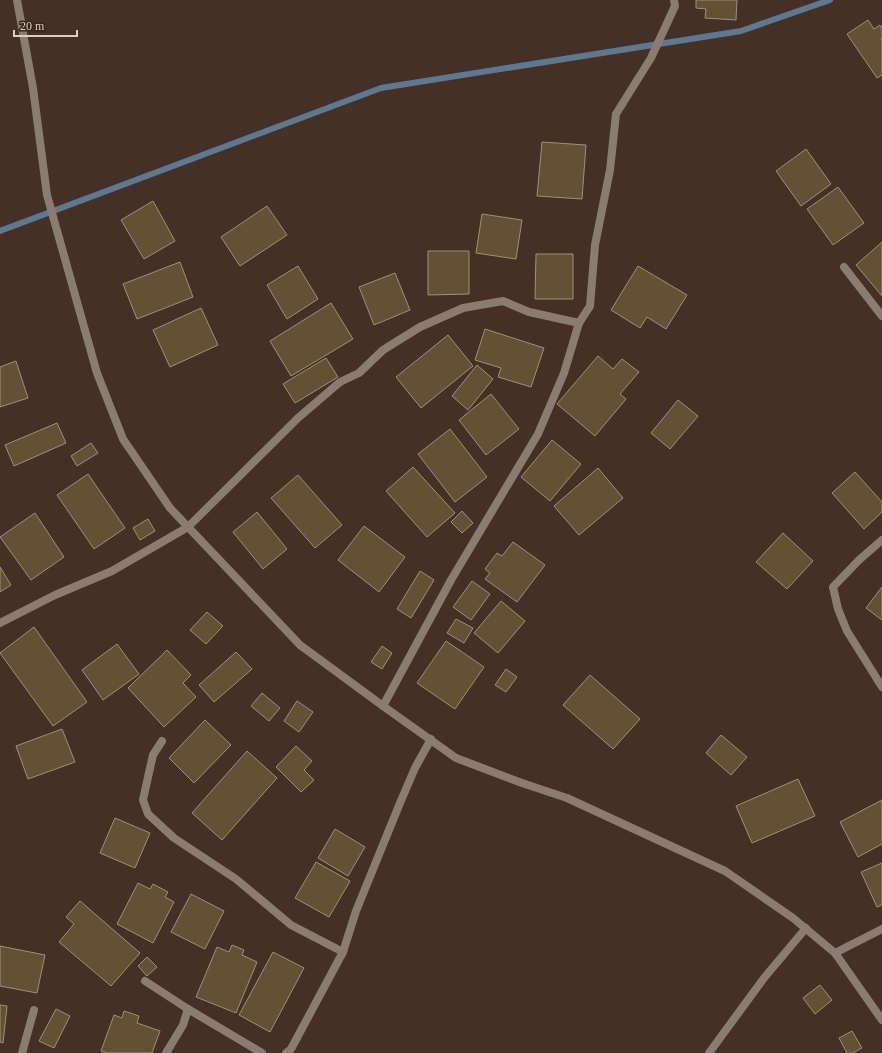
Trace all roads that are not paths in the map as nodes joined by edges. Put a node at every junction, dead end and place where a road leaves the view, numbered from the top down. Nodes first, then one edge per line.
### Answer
1 (17, 0) edge
2 (674, 0) edge
3 (844, 266) dead end
4 (882, 316) edge
5 (579, 323) junction
6 (188, 527) junction
7 (882, 540) edge
8 (0, 623) edge
9 (882, 688) edge
10 (383, 706) junction
11 (431, 739) junction
12 (162, 741) dead end
13 (806, 928) junction
14 (882, 929) edge
15 (342, 952) junction
16 (835, 953) junction
17 (145, 981) dead end
18 (188, 1009) junction
19 (34, 1010) dead end
20 (882, 1020) edge
21 (22, 1053) edge
22 (166, 1053) edge
23 (262, 1053) edge
24 (286, 1053) edge
25 (709, 1053) edge

1 - 6 street
2 - 5 street
3 - 4 street
5 - 6 street
5 - 10 street
6 - 8 street
6 - 10 street
7 - 9 street
10 - 11 street
11 - 13 street
11 - 15 street
12 - 15 street
13 - 16 street
13 - 25 street
14 - 16 street
15 - 24 street
16 - 20 street
17 - 18 street
18 - 22 street
18 - 23 street
19 - 21 street

